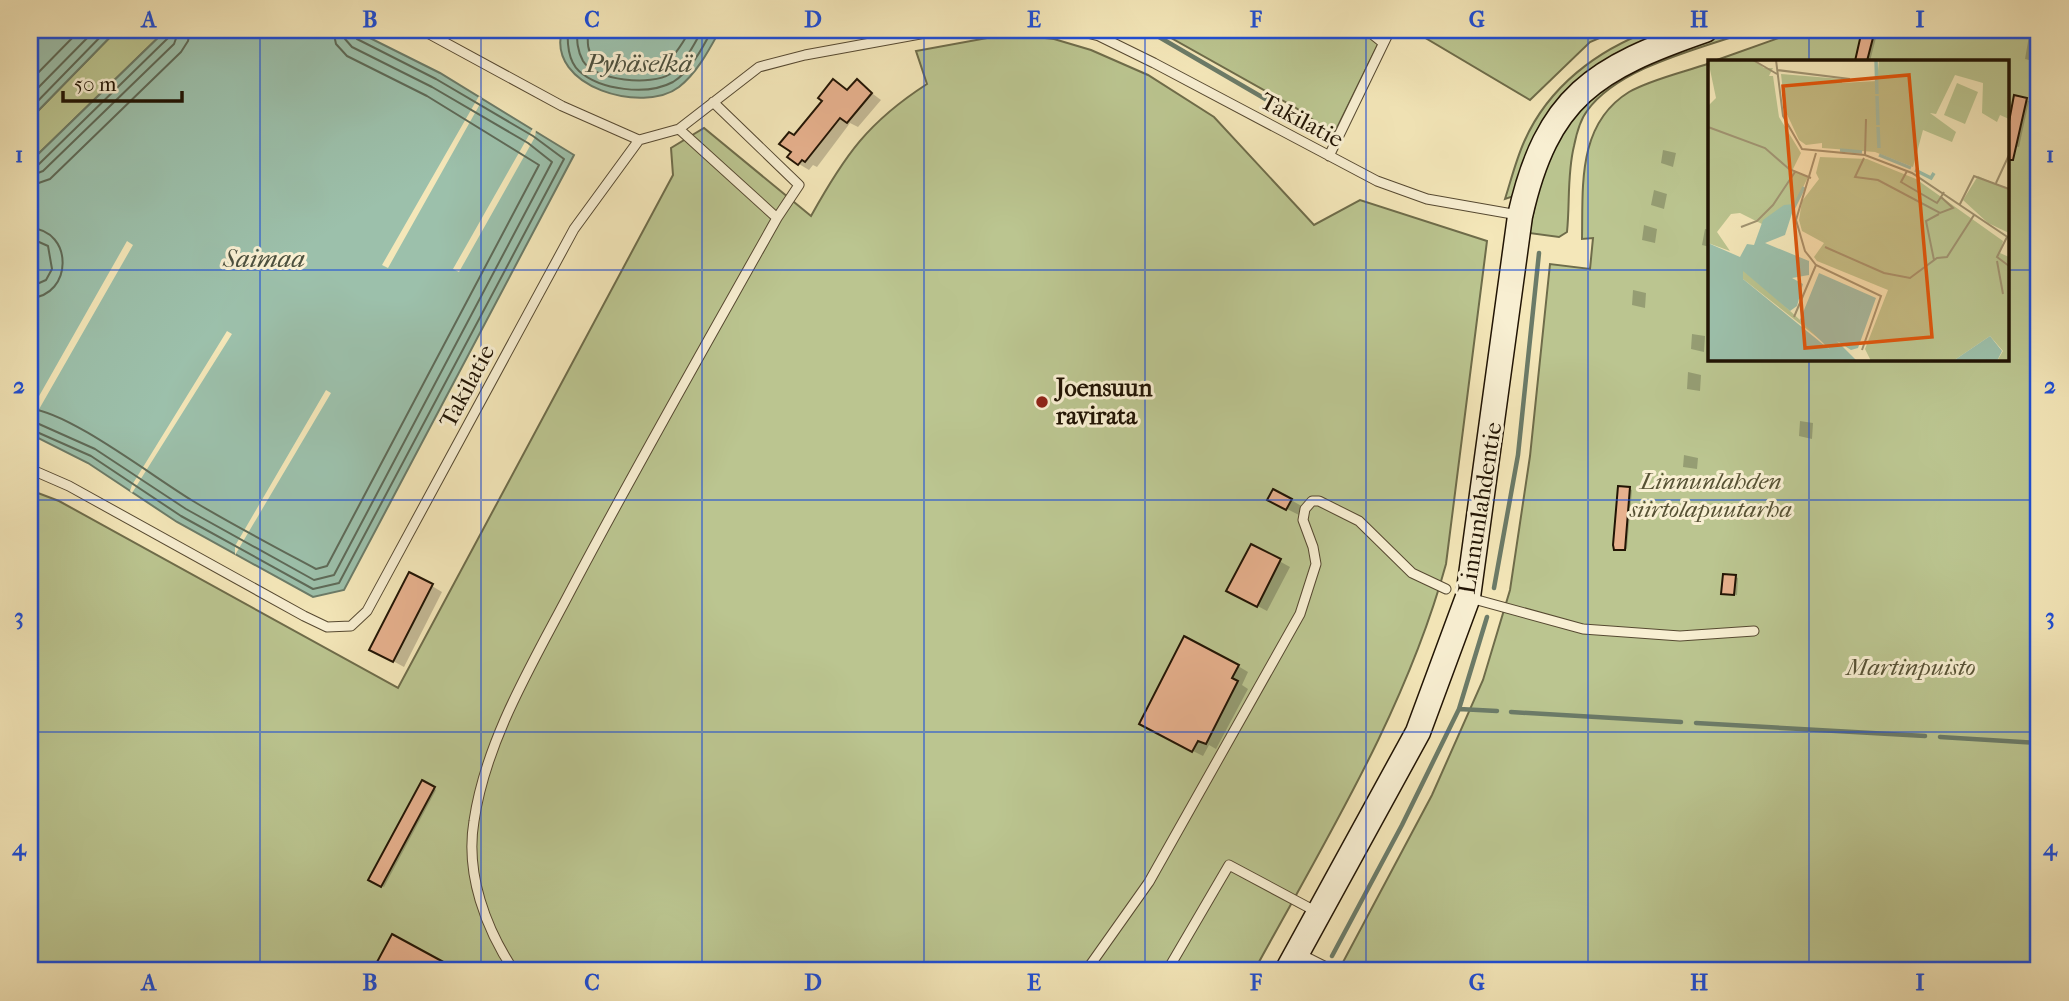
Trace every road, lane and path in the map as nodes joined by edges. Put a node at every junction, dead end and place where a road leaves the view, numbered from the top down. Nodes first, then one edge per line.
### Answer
1 (422, 30) edge
2 (942, 30) edge
3 (1075, 30) edge
4 (1367, 30) edge
5 (1390, 30) edge
6 (1705, 30) edge
7 (1382, 42) junction
8 (713, 102) junction
9 (678, 129) junction
10 (639, 141) junction
11 (1329, 156) junction
12 (1520, 216) junction
13 (777, 218) junction
14 (30, 469) edge
15 (1457, 593) junction
16 (1754, 631) dead end
17 (1319, 913) junction
18 (1293, 962) edge
19 (514, 971) edge
20 (1086, 971) edge
21 (1167, 971) edge
22 (1334, 971) edge

1 - 10 lane
2 - 8 lane
3 - 11 lane, Takilatie
4 - 7 lane
5 - 7 lane
6 - 12 street, Linnunlahdentie
7 - 11 lane
8 - 9 lane
8 - 13 lane
9 - 10 lane
9 - 13 lane
10 - 14 lane, Takilatie
11 - 12 lane, Takilatie
12 - 15 street, Linnunlahdentie
13 - 19 lane
15 - 16 lane
15 - 17 street, Linnunlahdentie
15 - 20 lane
17 - 18 street, Linnunlahdentie
17 - 21 lane
18 - 22 lane

